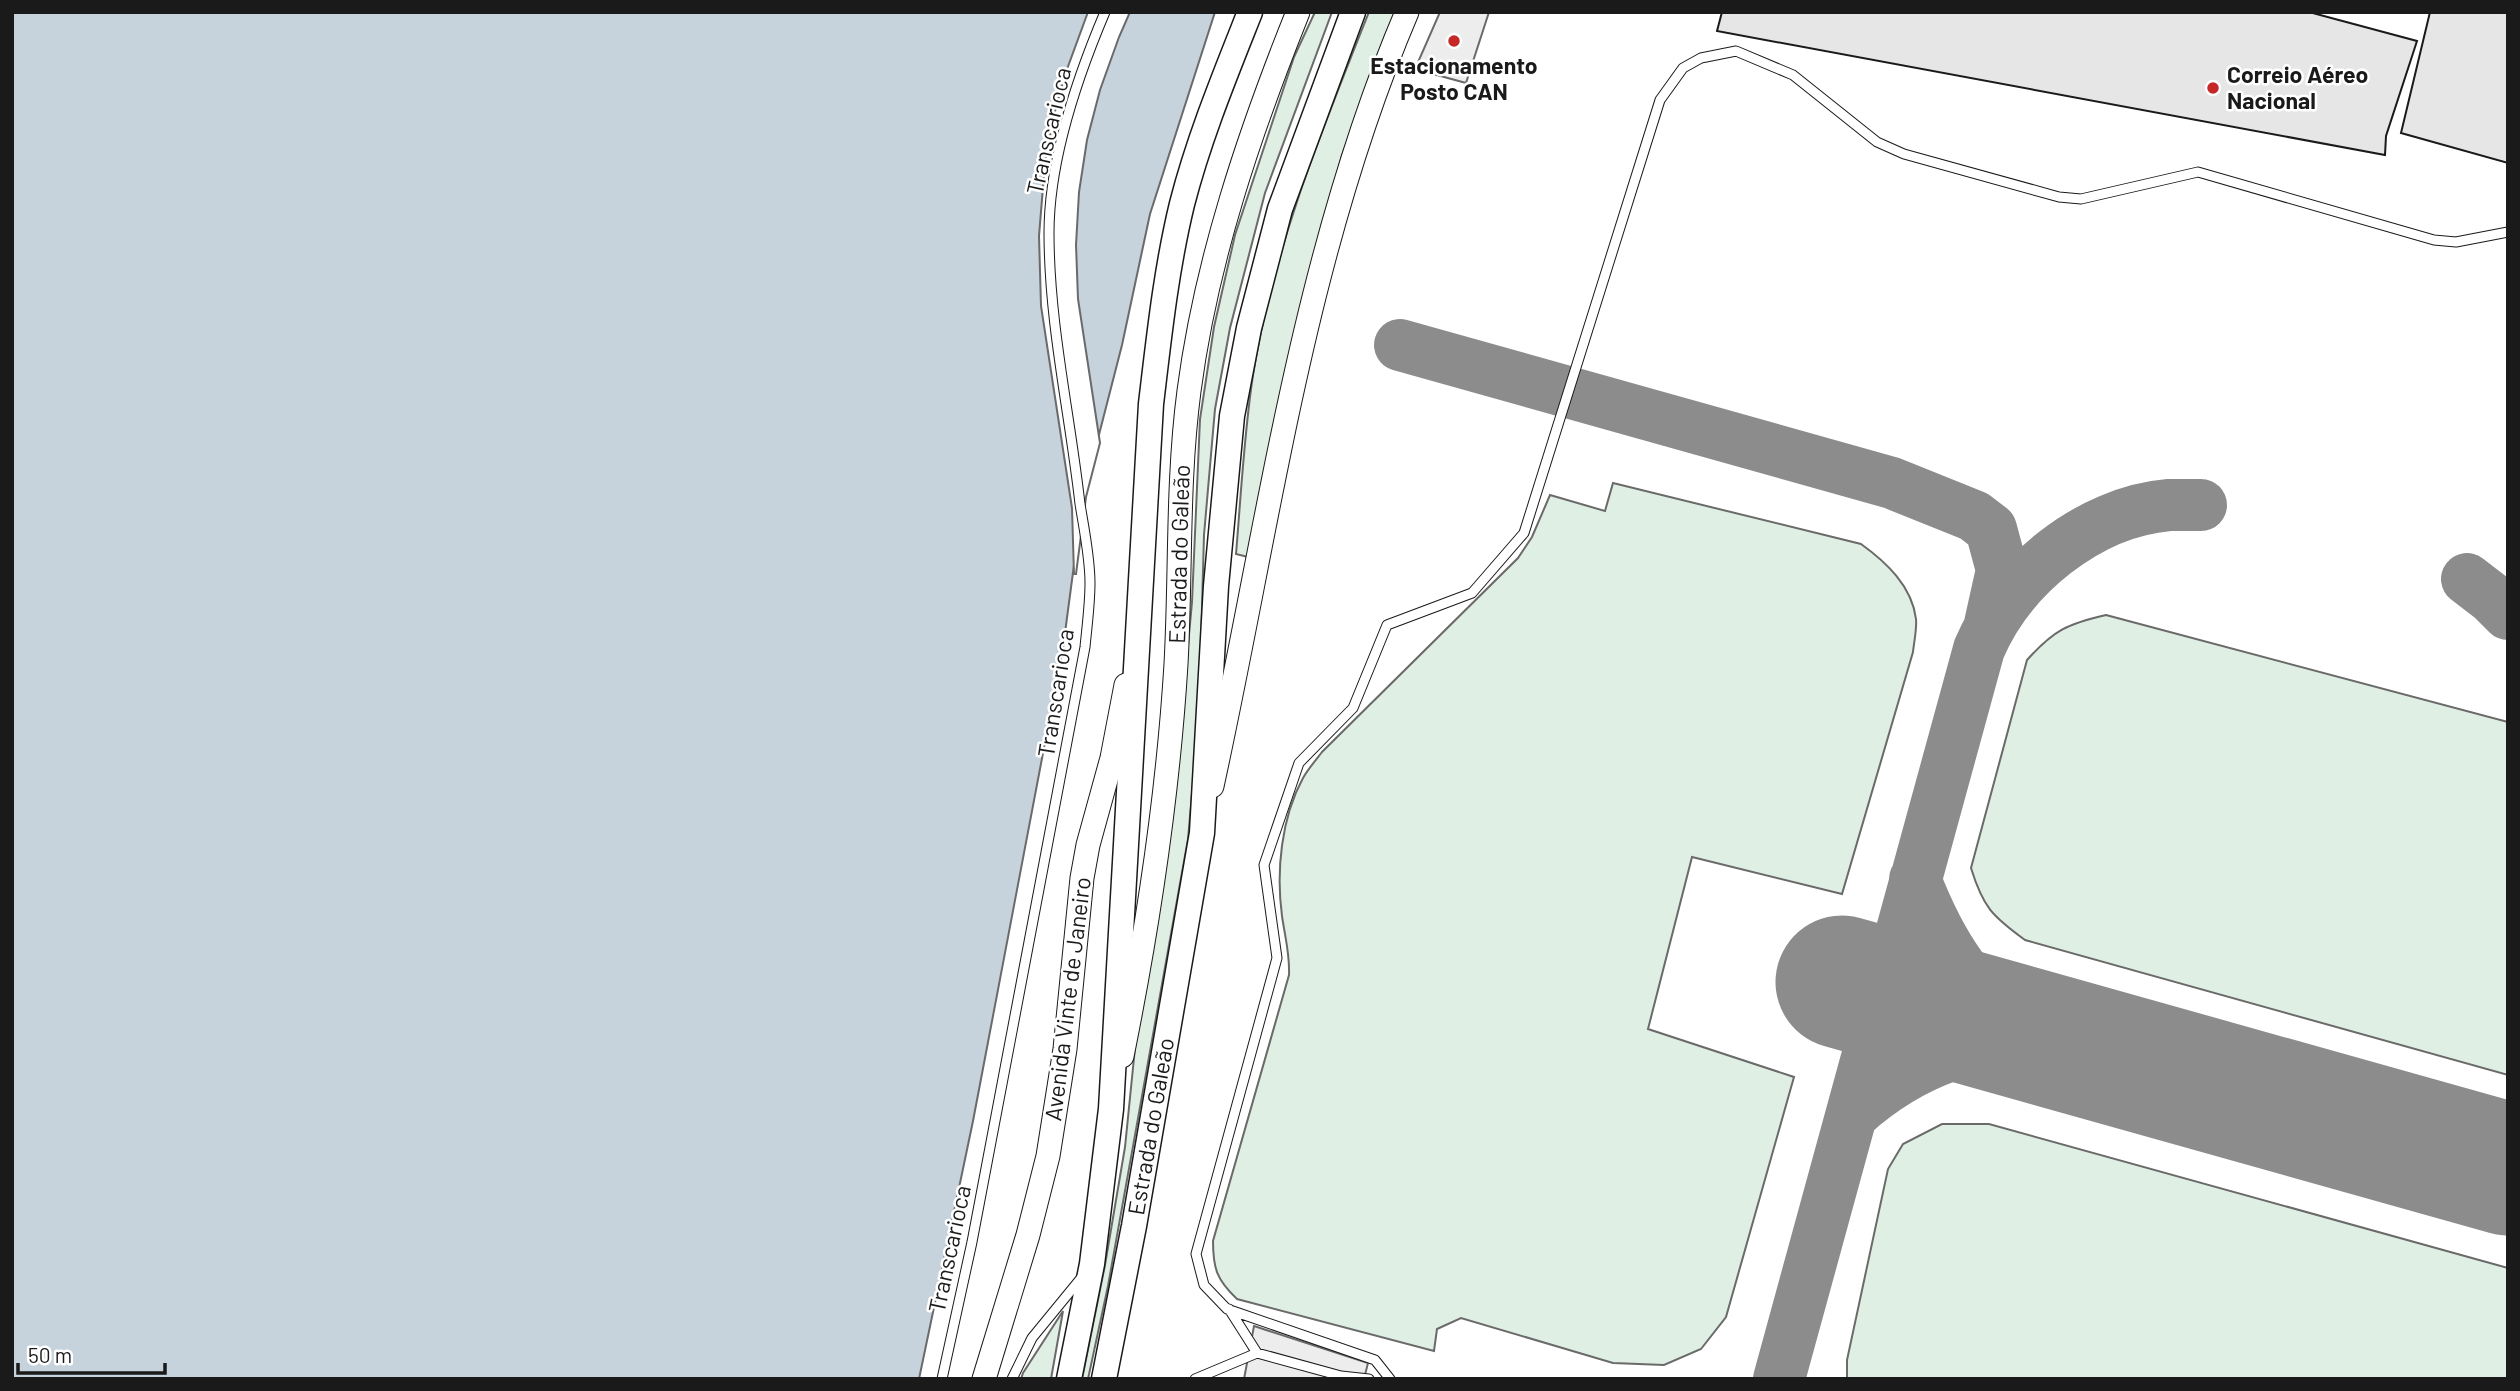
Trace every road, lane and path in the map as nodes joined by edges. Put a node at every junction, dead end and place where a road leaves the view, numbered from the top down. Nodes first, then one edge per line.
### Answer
1 (1105, 12) edge
2 (1250, 12) edge
3 (1298, 12) edge
4 (1353, 12) edge
5 (1407, 12) edge
6 (2508, 232) edge
7 (1138, 617) junction
8 (1202, 833) junction
9 (1111, 1108) junction
10 (1092, 1264) junction
11 (1228, 1309) junction
12 (1257, 1353) junction
13 (1197, 1378) edge
14 (942, 1379) edge
15 (984, 1379) edge
16 (1012, 1379) edge
17 (1069, 1379) edge
18 (1104, 1379) edge
19 (1369, 1379) edge
20 (1390, 1379) edge

1 - 14 lane, Transcarioca
2 - 7 main road, Estrada do Galeão
3 - 9 street, Estrada do Galeão
4 - 8 main road, Estrada do Galeão
5 - 8 street, Estrada do Galeão
6 - 11 lane
7 - 9 main road, Estrada do Galeão
7 - 15 street, Avenida Vinte de Janeiro
8 - 18 main road, Estrada do Galeão
9 - 10 main road, Estrada do Galeão
10 - 16 lane
10 - 17 main road, Estrada do Galeão
11 - 12 lane
11 - 20 lane
12 - 13 lane
12 - 19 lane

